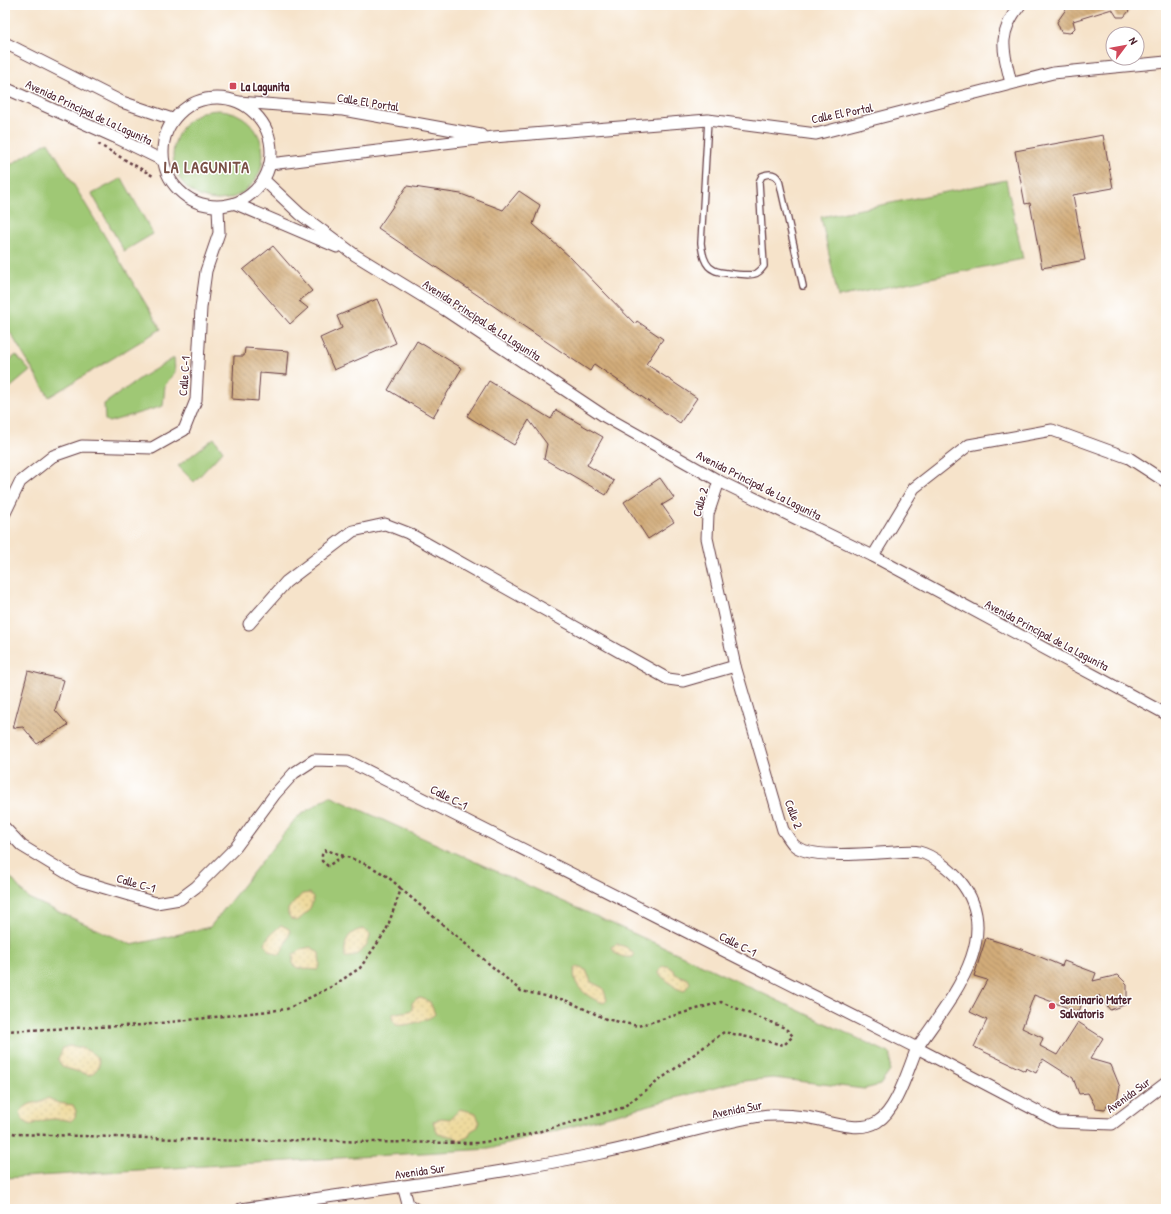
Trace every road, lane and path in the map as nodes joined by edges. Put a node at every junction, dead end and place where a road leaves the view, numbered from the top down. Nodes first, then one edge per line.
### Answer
1 (1020, 5) edge
2 (5, 43) edge
3 (1166, 62) edge
4 (1011, 83) junction
5 (5, 88) edge
6 (237, 102) junction
7 (172, 119) junction
8 (708, 120) junction
9 (494, 137) junction
10 (162, 160) junction
11 (270, 164) junction
12 (264, 180) junction
13 (236, 204) junction
14 (218, 207) junction
15 (355, 254) junction
16 (803, 286) dead end
17 (719, 481) junction
18 (1166, 482) edge
19 (5, 512) edge
20 (873, 556) junction
21 (249, 624) dead end
22 (735, 666) junction
23 (1166, 714) edge
24 (5, 828) edge
25 (343, 856) junction
26 (401, 889) junction
27 (5, 1031) edge
28 (917, 1048) junction
29 (1166, 1083) edge
30 (5, 1131) edge
31 (403, 1186) junction
32 (241, 1209) edge
33 (415, 1209) edge

1 - 4 street
2 - 7 street, Avenida Principal de La Lagunita
3 - 4 street, Calle El Portal
4 - 8 street, Calle El Portal
5 - 10 street, Avenida Principal de La Lagunita
6 - 7 street
6 - 9 street, Calle El Portal
6 - 11 street
7 - 10 street, Avenida Principal de La Lagunita
8 - 9 street, Calle El Portal
8 - 16 lane
9 - 11 street, Calle El Portal
10 - 14 street
11 - 12 street
12 - 13 street
12 - 15 street, Avenida Principal de La Lagunita
13 - 14 street
13 - 15 street, Avenida Principal de La Lagunita
14 - 19 street, Calle C-1
15 - 17 street, Avenida Principal de La Lagunita
17 - 20 street, Avenida Principal de La Lagunita
17 - 22 street, Calle 2
18 - 20 street
20 - 23 street, Avenida Principal de La Lagunita
21 - 22 street
22 - 28 street, Calle 2
24 - 28 street, Calle C-1
25 - 25 path
25 - 26 path
26 - 27 path
26 - 30 path
28 - 29 street, Avenida Sur
28 - 31 street, Avenida Sur
31 - 32 street, Avenida Sur
31 - 33 street

